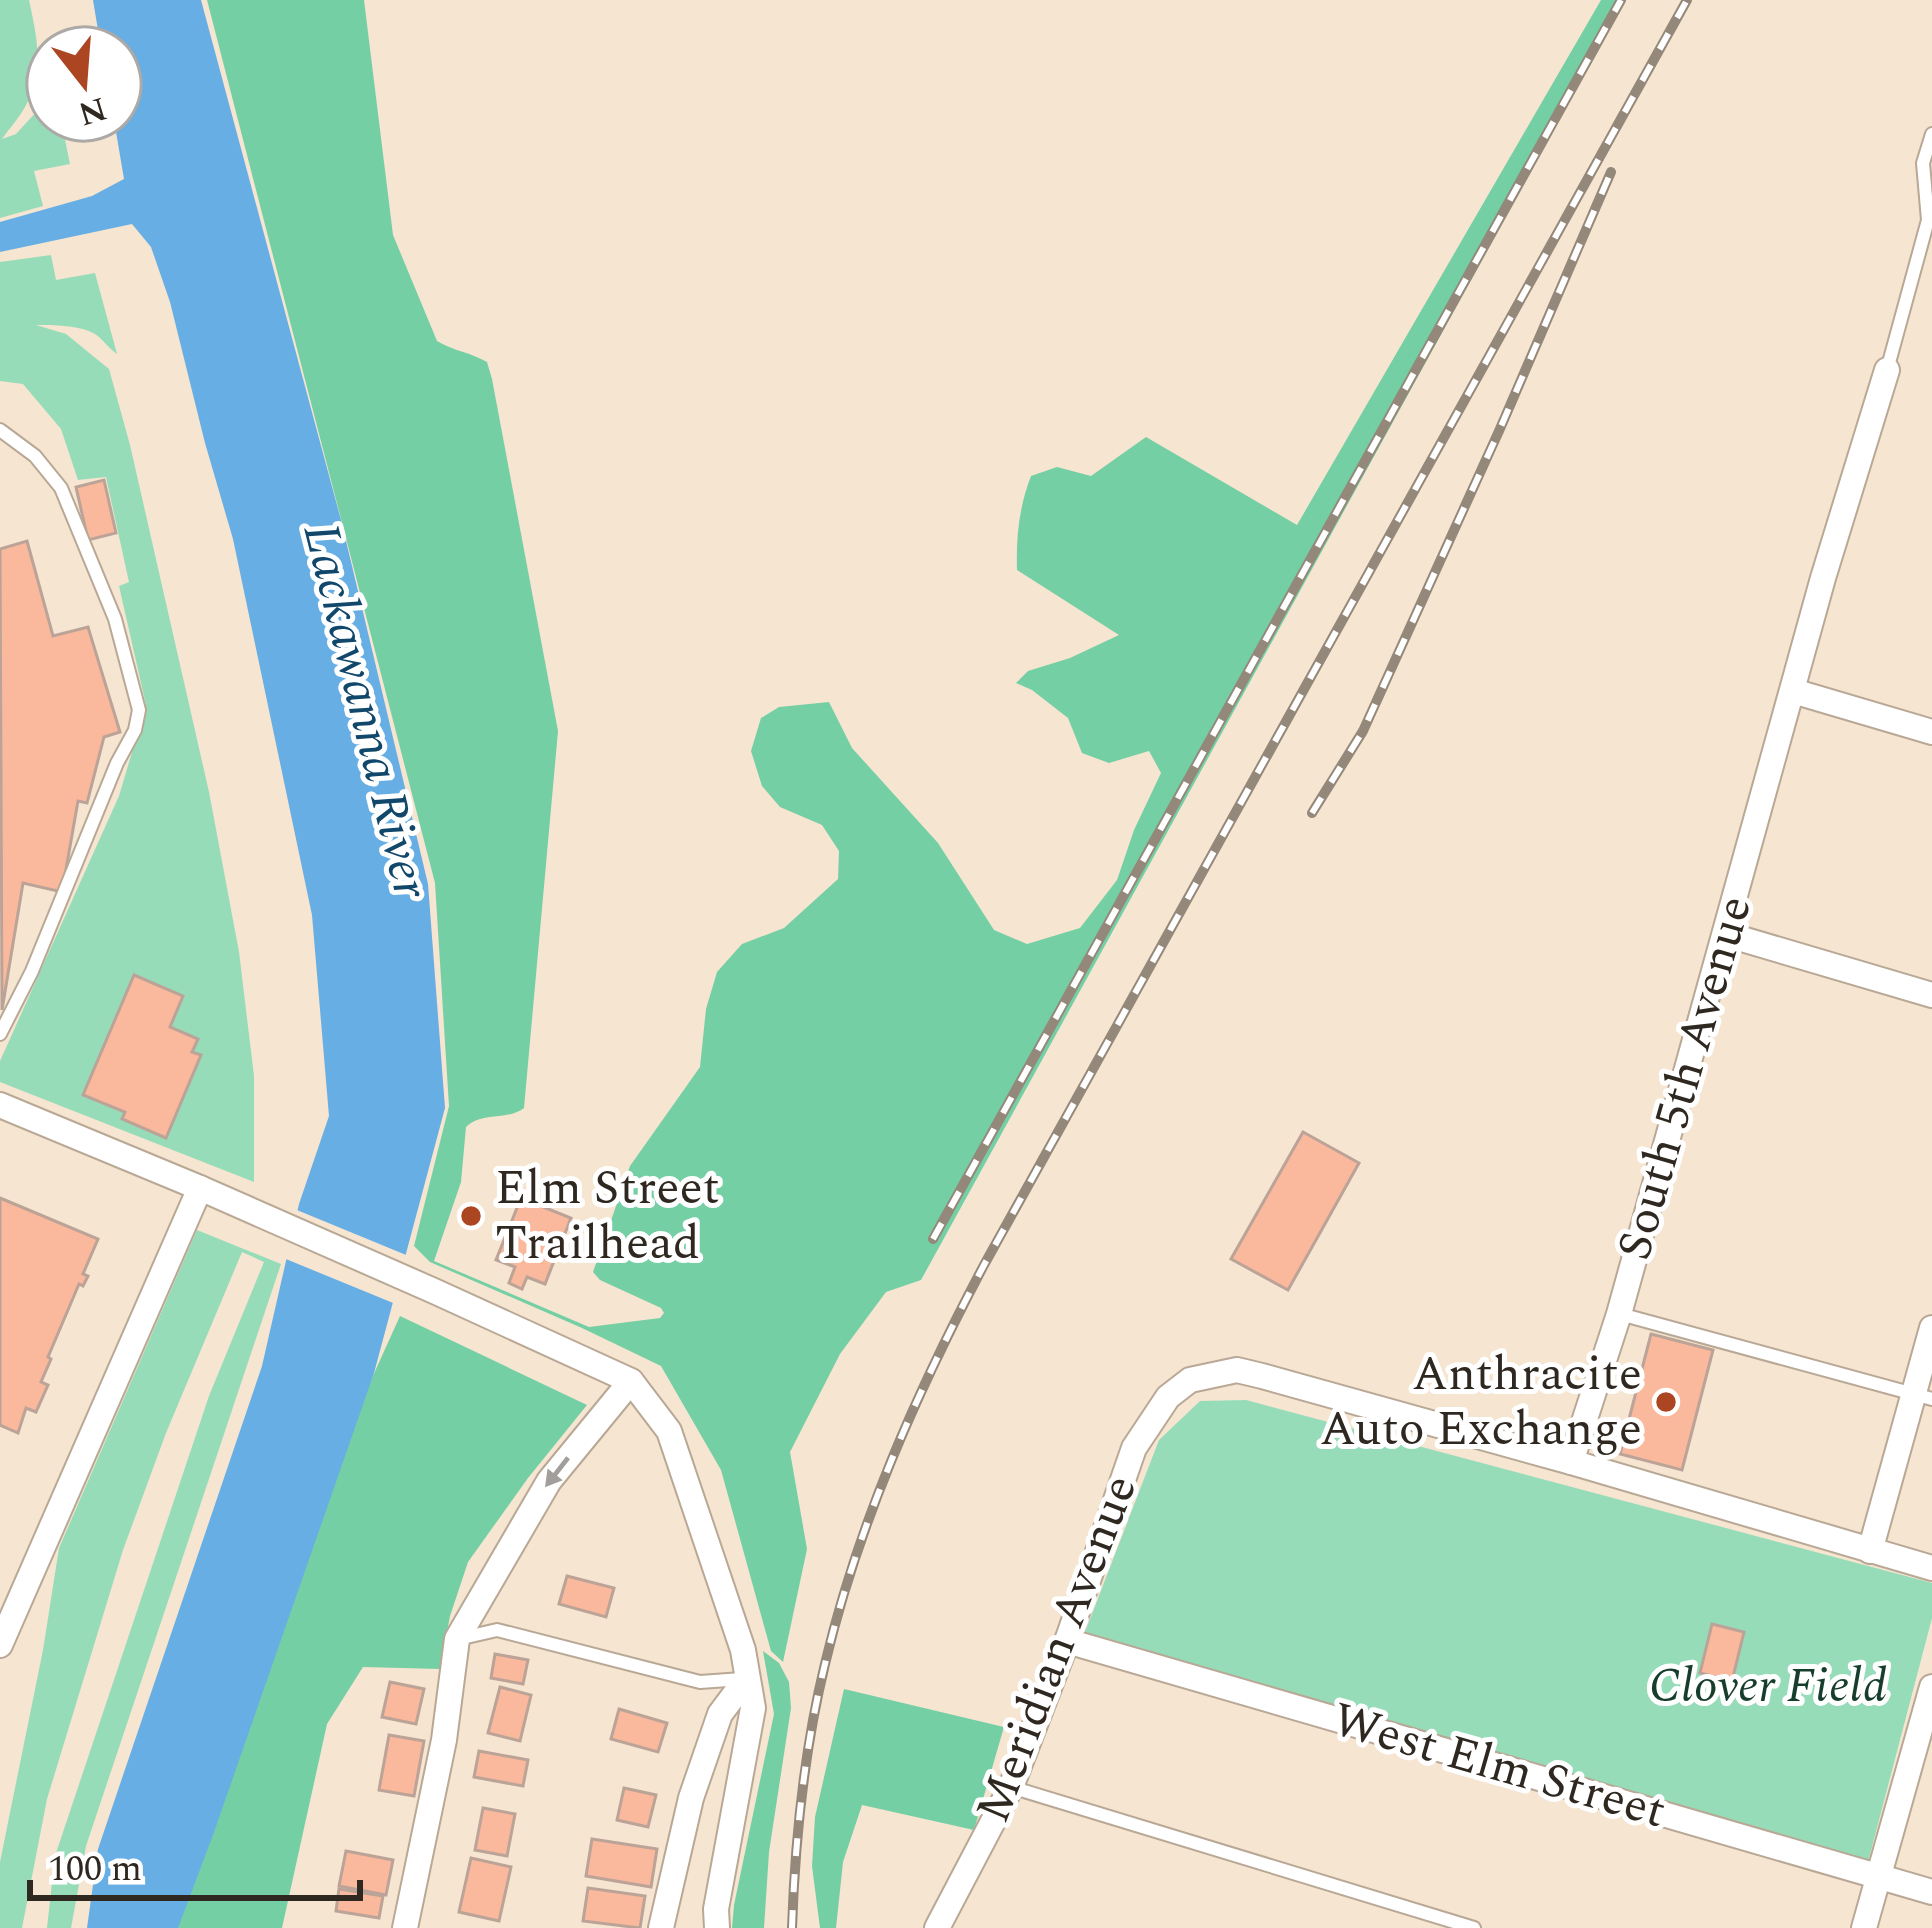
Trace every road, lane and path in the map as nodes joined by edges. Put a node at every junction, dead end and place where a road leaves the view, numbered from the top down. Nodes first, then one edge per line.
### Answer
1 (1932, 134) edge
2 (1930, 218) edge
3 (1887, 370) joint
4 (0, 430) edge
5 (1793, 691) junction
6 (1932, 732) edge
7 (1725, 934) junction
8 (1932, 995) edge
9 (0, 1034) edge
10 (0, 1105) edge
11 (200, 1188) junction
12 (1619, 1313) junction
13 (1932, 1328) edge
14 (631, 1381) junction
15 (1923, 1396) edge
16 (1571, 1462) junction
17 (1870, 1551) junction
18 (1932, 1568) edge
19 (457, 1639) junction
20 (1066, 1641) junction
21 (0, 1645) edge
22 (747, 1678) junction
23 (1932, 1687) edge
24 (1927, 1722) edge
25 (1011, 1787) junction
26 (1878, 1876) junction
27 (1932, 1892) edge
28 (405, 1928) edge
29 (662, 1928) edge
30 (717, 1928) edge
31 (937, 1928) edge
32 (1474, 1928) edge
33 (1864, 1928) edge

1 - 2 lane
2 - 3 lane
3 - 5 street, South 5th Avenue
4 - 9 lane
5 - 6 street
5 - 7 street, South 5th Avenue
7 - 8 street
7 - 12 street, South 5th Avenue
10 - 11 street
11 - 14 street
11 - 21 street
12 - 15 lane
12 - 16 street, South 5th Avenue
13 - 15 street
14 -> 19 street
14 - 22 street
15 - 17 street
16 - 17 street
16 - 20 street, Meridian Avenue
17 - 18 street
19 - 22 lane
19 - 28 street
20 - 25 street, Meridian Avenue
20 - 26 street, West Elm Street
22 - 29 street
22 - 30 street
23 - 24 street
24 - 26 street
25 - 31 street, Meridian Avenue
25 - 32 lane
26 - 27 street, West Elm Street
26 - 33 street

